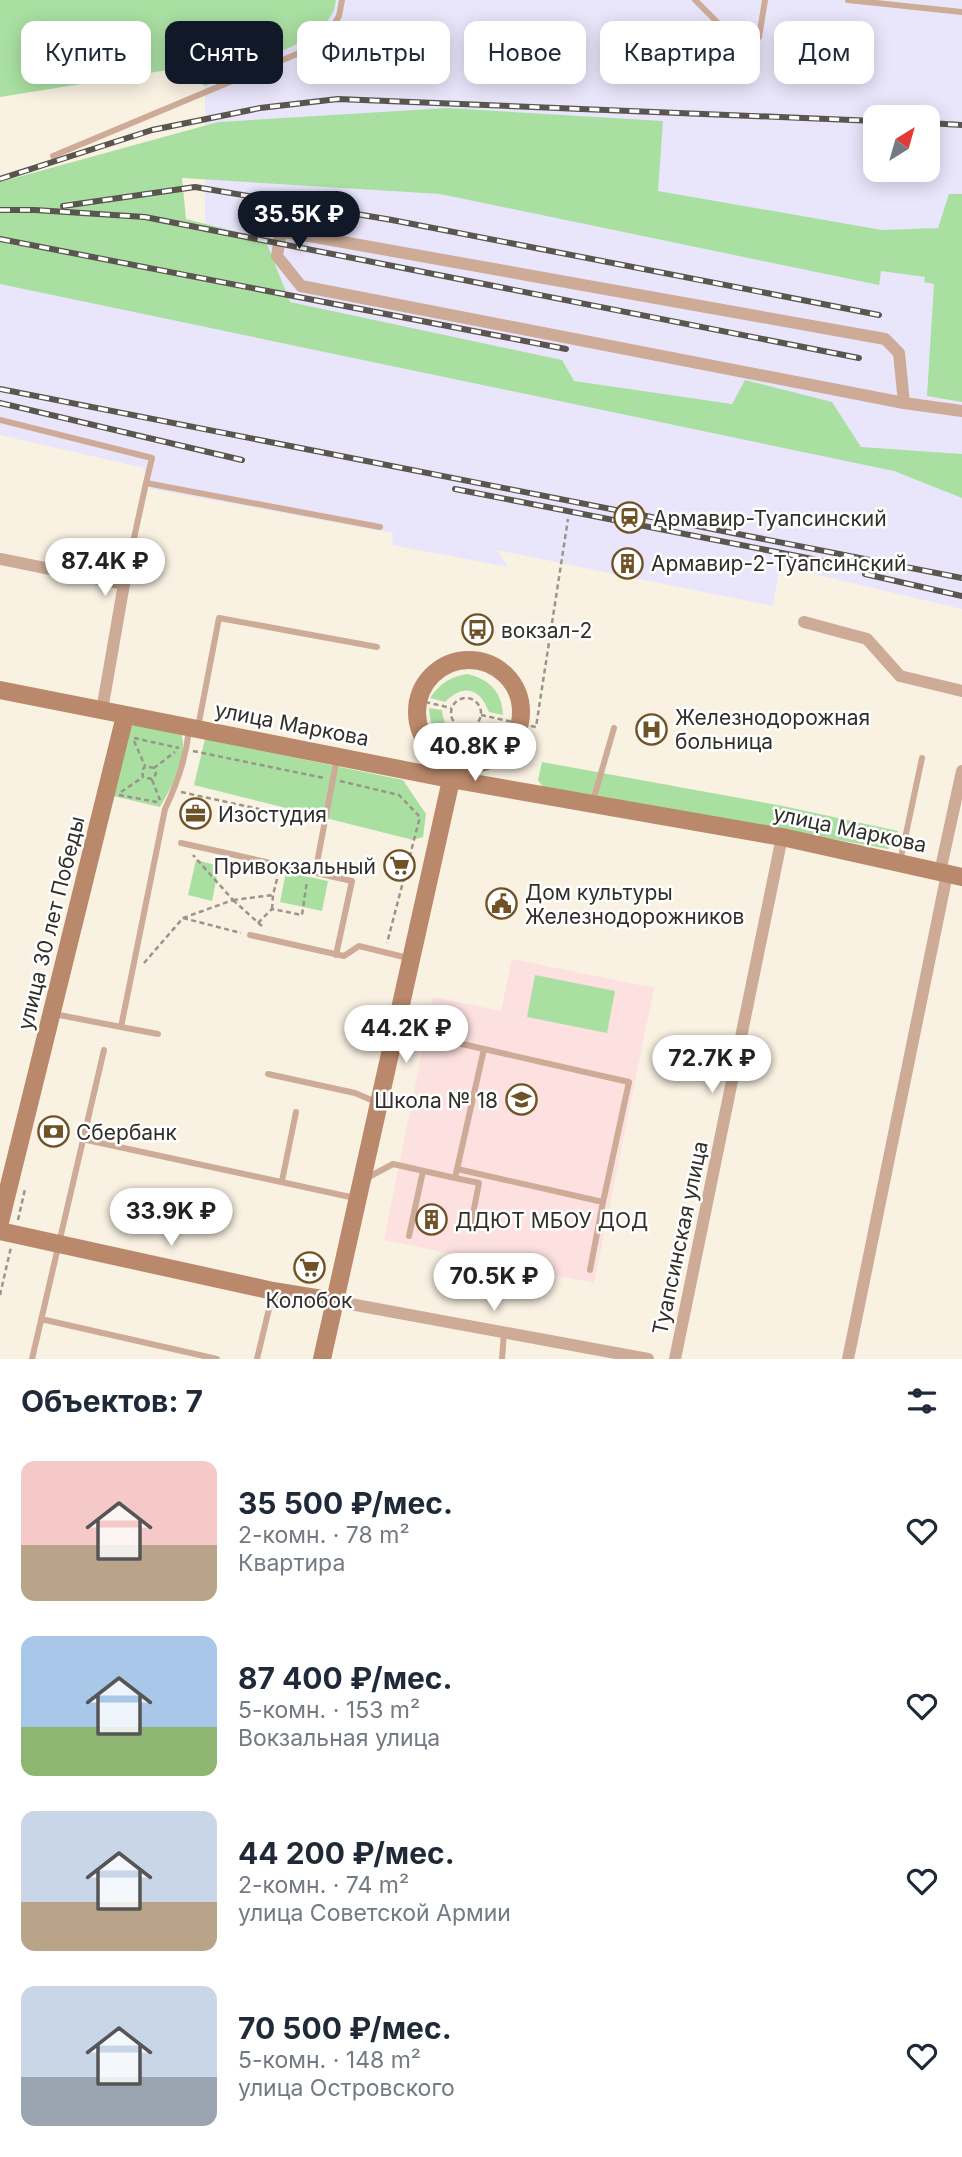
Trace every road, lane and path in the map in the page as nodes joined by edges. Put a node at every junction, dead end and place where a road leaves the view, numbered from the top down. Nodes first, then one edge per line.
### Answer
1 (342, 0) edge
2 (695, 0) edge
3 (765, 0) edge
4 (848, 0) edge
5 (962, 12) edge
6 (53, 156) dead end
7 (904, 403) junction
8 (962, 411) edge
9 (0, 420) edge
10 (146, 483) junction
11 (568, 519) dead end
12 (380, 527) dead end
13 (0, 559) edge
14 (124, 584) junction
15 (804, 622) dead end
16 (377, 647) dead end
17 (0, 690) edge
18 (962, 691) edge
19 (417, 700) junction
20 (451, 708) junction
21 (102, 710) junction
22 (481, 715) junction
23 (125, 716) junction
24 (520, 724) junction
25 (193, 728) junction
26 (462, 728) junction
27 (614, 728) dead end
28 (132, 738) junction
29 (129, 749) dead end
30 (183, 749) junction
31 (337, 756) junction
32 (922, 758) dead end
33 (145, 766) junction
34 (154, 768) junction
35 (453, 771) junction
36 (962, 771) edge
37 (143, 776) junction
38 (152, 779) junction
39 (333, 780) junction
40 (121, 783) dead end
41 (174, 790) junction
42 (111, 798) junction
43 (593, 803) junction
44 (325, 824) junction
45 (782, 837) junction
46 (181, 843) joint
47 (900, 864) junction
48 (281, 865) junction
49 (312, 872) junction
50 (949, 875) edge
51 (273, 895) junction
52 (233, 900) junction
53 (272, 909) junction
54 (183, 918) junction
55 (258, 923) junction
56 (250, 935) joint
57 (278, 941) junction
58 (336, 954) junction
59 (385, 954) junction
60 (410, 959) junction
61 (131, 978) junction
62 (52, 1013) junction
63 (121, 1027) junction
64 (394, 1029) junction
65 (158, 1034) dead end
66 (484, 1049) junction
67 (104, 1050) dead end
68 (268, 1074) dead end
69 (378, 1102) junction
70 (296, 1112) dead end
71 (82, 1139) junction
72 (457, 1170) junction
73 (423, 1171) junction
74 (455, 1178) junction
75 (282, 1181) junction
76 (358, 1190) junction
77 (603, 1202) junction
78 (0, 1222) edge
79 (470, 1229) dead end
80 (0, 1231) edge
81 (409, 1236) dead end
82 (59, 1244) junction
83 (590, 1269) dead end
84 (273, 1291) junction
85 (334, 1301) junction
86 (41, 1319) junction
87 (505, 1332) junction
88 (32, 1359) edge
89 (217, 1359) edge
90 (257, 1359) edge
91 (322, 1359) edge
92 (502, 1359) edge
93 (648, 1359) edge
94 (675, 1359) edge
95 (848, 1359) edge

1 - 6 lane
2 - 3 lane
4 - 5 lane
7 - 7 street
7 - 8 street
9 - 10 lane
10 - 12 lane
10 - 14 lane
11 - 24 path
13 - 14 street
14 - 21 street
15 - 18 street
16 - 25 lane
17 - 21 main road, улица Маркова
19 - 20 path
19 - 24 main road
19 - 35 main road
20 - 22 path
20 - 26 path
21 - 23 main road, улица Маркова
22 - 24 path
22 - 26 path
23 - 25 main road, улица Маркова
23 - 42 main road, улица 30 лет Победы
24 - 35 main road
25 - 30 lane
25 - 31 main road, улица Маркова
26 - 35 path
27 - 43 lane
28 - 29 path
28 - 30 path
28 - 33 path
30 - 34 path
30 - 39 path
30 - 41 lane
31 - 35 main road, улица Маркова
31 - 39 lane
32 - 47 lane
33 - 34 path
33 - 37 path
34 - 38 path
35 - 43 main road, улица Маркова
35 - 60 main road
36 - 50 street
37 - 38 path
37 - 42 path
38 - 42 path
39 - 44 lane
39 - 59 path
40 - 42 path
41 - 44 path
41 - 61 lane
42 - 62 main road, улица 30 лет Победы
43 - 45 main road, улица Маркова
44 - 49 lane
45 - 47 main road, улица Маркова
45 - 94 street, Туапсинская улица
46 - 48 lane
46 - 52 path
47 - 50 main road, улица Маркова
48 - 49 lane
48 - 51 path
49 - 53 path
49 - 58 lane
50 - 95 street, улица Маркова
51 - 52 path
51 - 53 path
52 - 54 path
52 - 55 path
53 - 55 path
54 - 56 path
54 - 61 path
55 - 57 path
56 - 57 lane
57 - 58 lane
58 - 59 lane
59 - 60 lane
60 - 64 main road
61 - 63 lane
62 - 63 lane
62 - 78 main road, улица 30 лет Победы
63 - 65 lane
64 - 66 lane
64 - 69 main road
66 - 72 lane
66 - 77 lane
67 - 71 lane
68 - 69 lane
69 - 76 main road
70 - 75 lane
71 - 75 lane
71 - 82 lane
72 - 74 lane
72 - 77 lane
73 - 74 lane
73 - 76 lane
73 - 81 lane
74 - 79 lane
75 - 76 lane
76 - 85 main road
77 - 83 lane
80 - 82 main road
82 - 84 main road
82 - 86 lane
84 - 85 main road
84 - 90 lane
85 - 87 street
85 - 91 main road
86 - 88 lane
86 - 89 lane
87 - 92 lane
87 - 93 street

